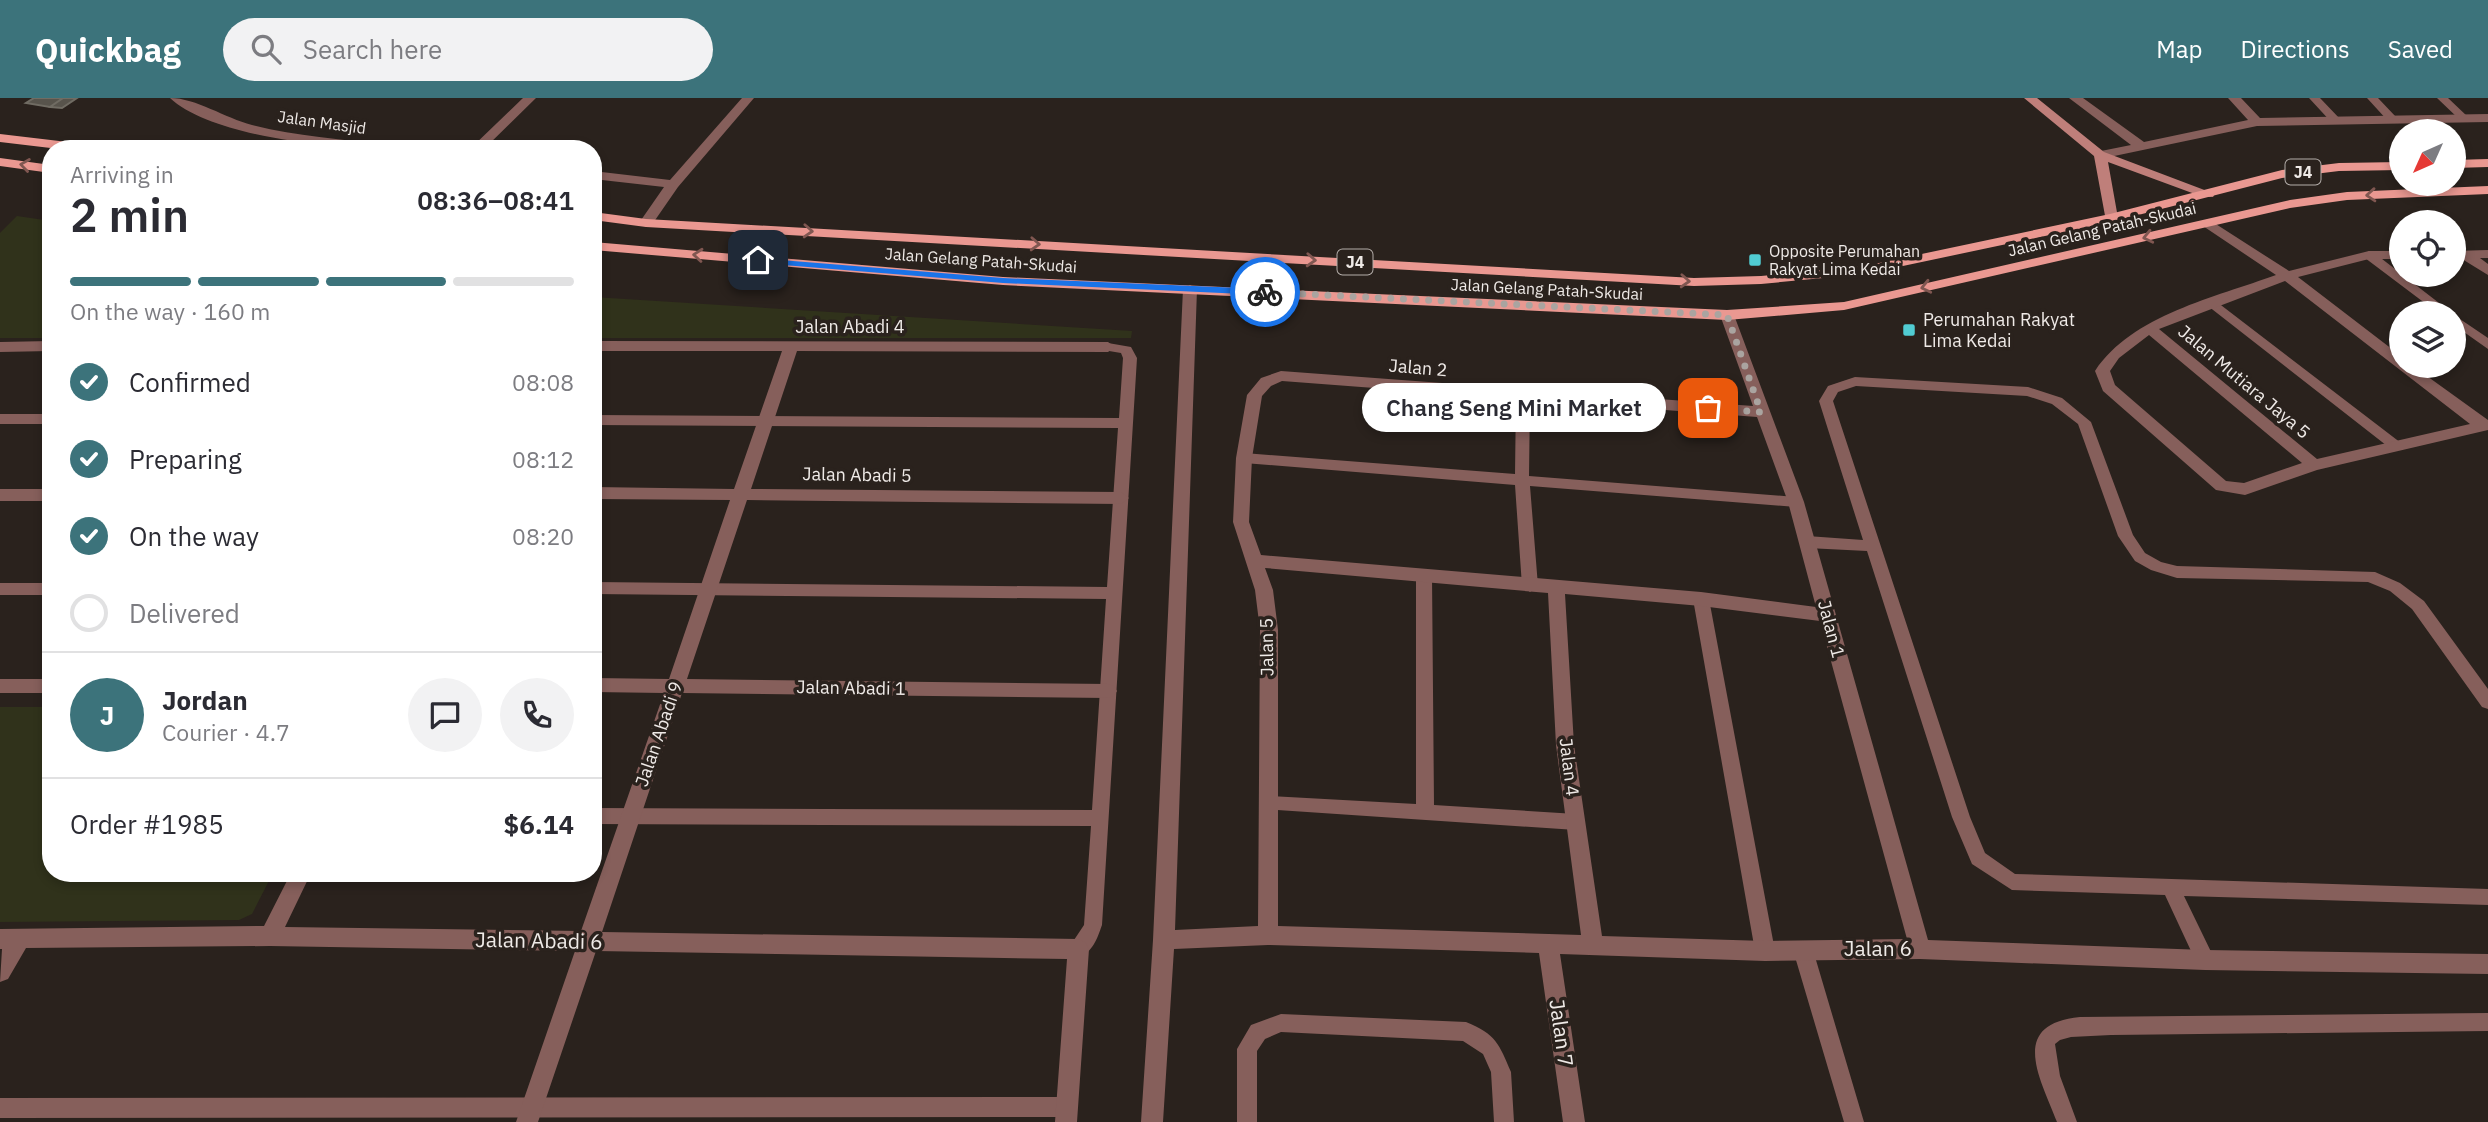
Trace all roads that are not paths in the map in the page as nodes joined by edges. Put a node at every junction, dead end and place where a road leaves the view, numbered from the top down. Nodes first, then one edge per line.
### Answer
1 (176, 98) edge
2 (530, 98) edge
3 (748, 98) edge
4 (2030, 98) edge
5 (2075, 98) edge
6 (2234, 98) edge
7 (2314, 98) edge
8 (2372, 98) edge
9 (2442, 98) edge
10 (2463, 117) junction
11 (2488, 118) edge
12 (2389, 119) edge
13 (2392, 119) joint
14 (2257, 122) junction
15 (2337, 122) junction
16 (0, 138) edge
17 (324, 140) edge
18 (486, 140) edge
19 (42, 143) edge
20 (2140, 145) junction
21 (2100, 155) junction
22 (0, 162) edge
23 (2488, 163) edge
24 (2466, 164) edge
25 (2389, 166) edge
26 (42, 168) edge
27 (602, 176) edge
28 (673, 184) junction
29 (2488, 190) edge
30 (2208, 194) junction
31 (602, 217) edge
32 (2111, 218) junction
33 (646, 223) junction
34 (2208, 223) junction
35 (602, 247) edge
36 (2488, 254) edge
37 (2369, 255) junction
38 (2389, 255) edge
39 (2466, 255) edge
40 (2466, 258) edge
41 (2488, 271) edge
42 (2287, 275) junction
43 (1190, 289) junction
44 (2430, 301) edge
45 (2213, 303) junction
46 (1727, 315) junction
47 (2149, 328) junction
48 (2466, 328) edge
49 (2488, 345) edge
50 (0, 346) edge
51 (42, 346) edge
52 (602, 346) edge
53 (791, 346) junction
54 (1108, 346) joint
55 (2389, 353) edge
56 (1280, 376) joint
57 (2422, 378) edge
58 (1523, 396) junction
59 (1761, 412) junction
60 (0, 419) edge
61 (42, 419) edge
62 (602, 420) edge
63 (765, 421) junction
64 (1126, 423) junction
65 (2485, 425) edge
66 (2396, 446) junction
67 (1244, 458) junction
68 (2314, 465) junction
69 (1522, 478) junction
70 (741, 492) junction
71 (602, 493) edge
72 (0, 495) edge
73 (42, 495) edge
74 (1121, 498) junction
75 (1796, 502) junction
76 (1807, 542) junction
77 (1873, 546) junction
78 (1252, 561) junction
79 (1424, 576) junction
80 (1530, 586) junction
81 (709, 587) junction
82 (602, 588) edge
83 (1556, 588) junction
84 (0, 589) edge
85 (42, 589) edge
86 (1115, 593) junction
87 (1701, 599) junction
88 (1827, 615) junction
89 (42, 685) edge
90 (602, 685) edge
91 (0, 686) edge
92 (676, 686) junction
93 (1108, 691) junction
94 (2488, 702) edge
95 (1269, 804) junction
96 (1426, 812) junction
97 (602, 816) edge
98 (631, 816) junction
99 (1100, 818) junction
100 (1576, 822) junction
101 (297, 882) edge
102 (2170, 886) junction
103 (2488, 897) edge
104 (270, 936) junction
105 (1268, 936) junction
106 (10, 939) edge
107 (1164, 940) junction
108 (588, 941) junction
109 (1548, 944) junction
110 (1593, 945) junction
111 (1078, 949) junction
112 (1920, 949) junction
113 (1803, 950) junction
114 (1765, 951) junction
115 (2205, 960) junction
116 (2488, 964) edge
117 (0, 972) edge
118 (2488, 1022) edge
119 (0, 1108) edge
120 (529, 1114) edge
121 (1067, 1114) edge
122 (1152, 1122) edge
123 (1247, 1122) edge
124 (1504, 1122) edge
125 (1574, 1122) edge
126 (1854, 1122) edge
127 (2067, 1122) edge

1 - 17 street, Jalan Masjid
2 - 18 street
3 - 28 street
4 - 21 street
5 - 20 street
6 - 14 street
7 - 15 lane
8 - 13 lane
9 - 10 lane
10 - 11 street
10 - 13 street
12 - 15 street
14 - 15 street
14 - 20 street
16 - 19 main road
20 - 21 street
21 - 30 street
21 - 32 street
26 -> 22 main road
23 - 24 main road
25 - 30 main road, Jalan Gelang Patah-Skudai / J4
27 - 28 street
28 - 33 street
29 -> 34 main road, Jalan Gelang Patah-Skudai / J4
30 - 32 main road, Jalan Gelang Patah-Skudai / J4
31 - 33 main road, Jalan Gelang Patah-Skudai / J4
33 -> 32 main road, Jalan Gelang Patah-Skudai / J4
34 - 42 street
34 -> 46 main road, Jalan Gelang Patah-Skudai / J4
43 -> 35 main road, Jalan Gelang Patah-Skudai / J4
36 - 39 street
37 - 38 street
37 - 42 street
37 - 44 lane
40 - 41 street
42 - 45 street
42 - 55 street
43 - 46 main road, Jalan Gelang Patah-Skudai / J4
43 - 107 street
45 - 47 street
45 - 66 lane
46 - 59 street, Jalan 1
47 - 68 street, Jalan Mutiara Jaya 5
47 - 68 street
48 - 49 lane
50 - 51 street
52 - 53 street, Jalan Abadi 4
53 - 54 street, Jalan Abadi 4
53 - 63 street, Jalan Abadi 9
54 - 64 lane
56 - 58 street, Jalan 2
56 - 67 street, Jalan 5
57 - 65 street
58 - 59 street, Jalan 2
58 - 69 lane
59 - 75 street, Jalan 1
60 - 61 lane
62 - 63 lane
63 - 64 lane
63 - 70 street, Jalan Abadi 9
64 - 74 lane
65 - 66 street
66 - 68 street
67 - 69 lane
67 - 78 street, Jalan 5
69 - 75 lane
69 - 80 lane
70 - 71 street, Jalan Abadi 5
70 - 74 street, Jalan Abadi 5
70 - 81 street, Jalan Abadi 9
72 - 73 street
74 - 86 lane
75 - 76 street, Jalan 1
76 - 77 lane
76 - 88 street, Jalan 1
77 - 94 lane
77 - 102 lane
78 - 79 street
78 - 95 street, Jalan 5
79 - 80 street
79 - 96 lane
80 - 83 street
81 - 82 lane
81 - 86 lane
81 - 92 street, Jalan Abadi 9
83 - 87 street
83 - 100 street, Jalan 4
84 - 85 lane
86 - 93 lane
87 - 88 street
87 - 114 lane
88 - 112 street, Jalan 1
89 - 91 street
90 - 92 street, Jalan Abadi 1
92 - 93 street, Jalan Abadi 1
92 - 98 street, Jalan Abadi 9
93 - 99 lane
95 - 96 lane
95 - 105 street, Jalan 5
96 - 100 lane
97 - 98 lane
98 - 99 lane
98 - 108 street, Jalan Abadi 9
99 - 111 lane
100 - 110 street, Jalan 4
101 - 104 street
102 - 103 lane
102 - 115 lane
104 - 106 street, Jalan Abadi 6
104 - 108 street, Jalan Abadi 6
105 - 107 street, Jalan 6
105 - 109 street, Jalan 6
106 - 117 street
107 - 122 street
108 - 111 street, Jalan Abadi 6
108 - 120 street, Jalan Abadi 9
109 - 110 street, Jalan 6
109 - 125 street, Jalan 7
110 - 114 street, Jalan 6
111 - 121 street
112 - 113 street, Jalan 6
112 - 115 street, Jalan 6
113 - 114 street, Jalan 6
113 - 126 lane
115 - 116 street, Jalan 6
118 - 127 lane
119 - 120 lane
120 - 121 lane
123 - 124 lane

